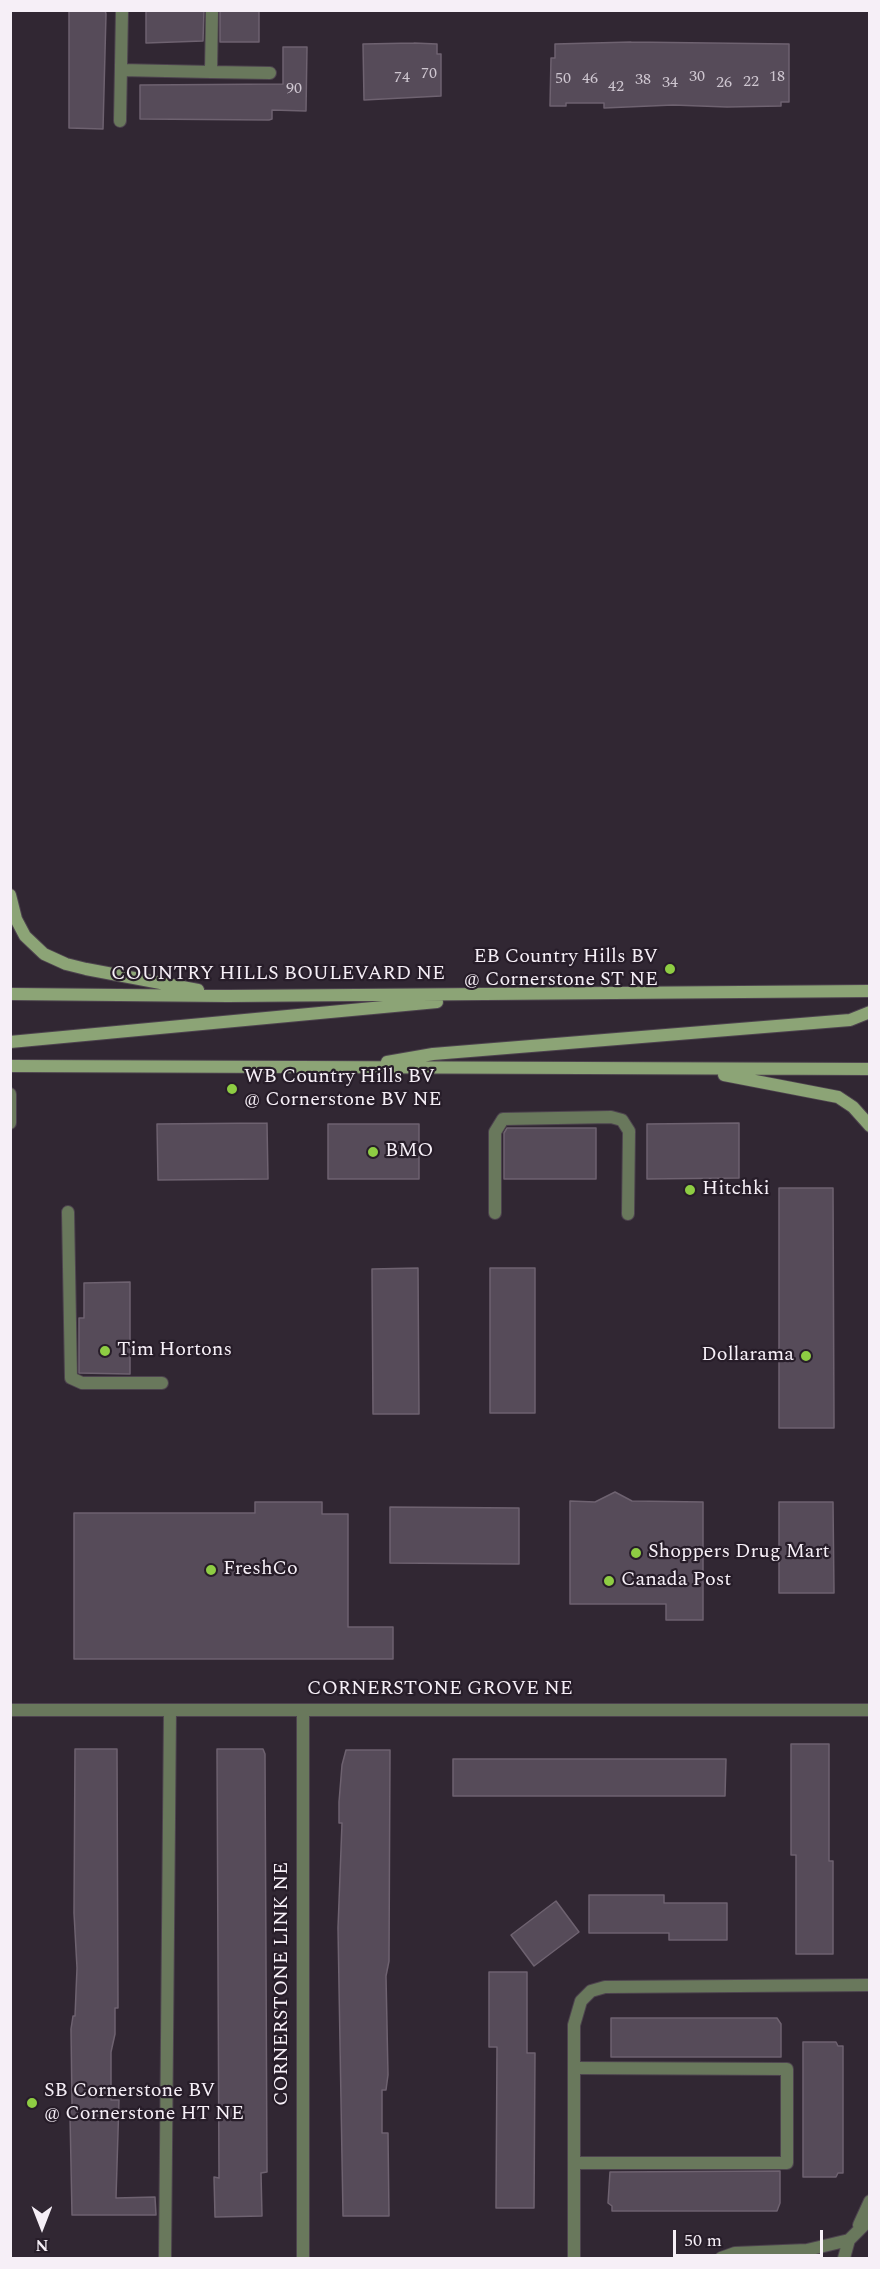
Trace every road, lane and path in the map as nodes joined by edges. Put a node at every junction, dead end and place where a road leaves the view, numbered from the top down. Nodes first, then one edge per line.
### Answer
1 (122, 10) edge
2 (212, 10) edge
3 (121, 70) junction
4 (211, 72) junction
5 (270, 73) dead end
6 (120, 122) dead end
7 (10, 894) edge
8 (870, 991) edge
9 (10, 994) edge
10 (516, 995) junction
11 (228, 996) junction
12 (870, 1012) edge
13 (10, 1042) edge
14 (10, 1066) edge
15 (357, 1067) junction
16 (669, 1068) junction
17 (870, 1069) edge
18 (10, 1094) edge
19 (10, 1123) edge
20 (870, 1126) edge
21 (68, 1212) dead end
22 (495, 1213) dead end
23 (628, 1214) dead end
24 (162, 1383) dead end
25 (10, 1710) edge
26 (170, 1710) junction
27 (303, 1710) junction
28 (870, 1710) edge
29 (870, 1985) edge
30 (574, 2068) junction
31 (574, 2163) junction
32 (870, 2201) edge
33 (870, 2219) edge
34 (857, 2229) junction
35 (849, 2240) junction
36 (165, 2259) edge
37 (303, 2259) edge
38 (574, 2259) edge
39 (722, 2259) edge
40 (844, 2259) edge

1 - 3 street
2 - 4 street
3 - 4 street
3 - 6 street
4 - 5 street
7 - 11 main road
8 - 10 main road, COUNTRY HILLS BOULEVARD NE
9 - 11 main road, COUNTRY HILLS BOULEVARD NE
10 - 11 main road, COUNTRY HILLS BOULEVARD NE
10 - 13 main road
12 - 15 main road
14 - 15 main road
15 - 16 main road
16 - 17 main road
16 - 20 main road
18 - 19 street
21 - 24 street
22 - 23 street
25 - 26 street, CORNERSTONE GROVE NE
26 - 27 street, CORNERSTONE GROVE NE
26 - 36 street
27 - 28 street, CORNERSTONE GROVE NE
27 - 37 street, CORNERSTONE LINK NE
29 - 30 street
30 - 31 street
30 - 31 street
31 - 38 street
32 - 34 street
33 - 34 street
34 - 35 street
35 - 39 street
35 - 40 street

